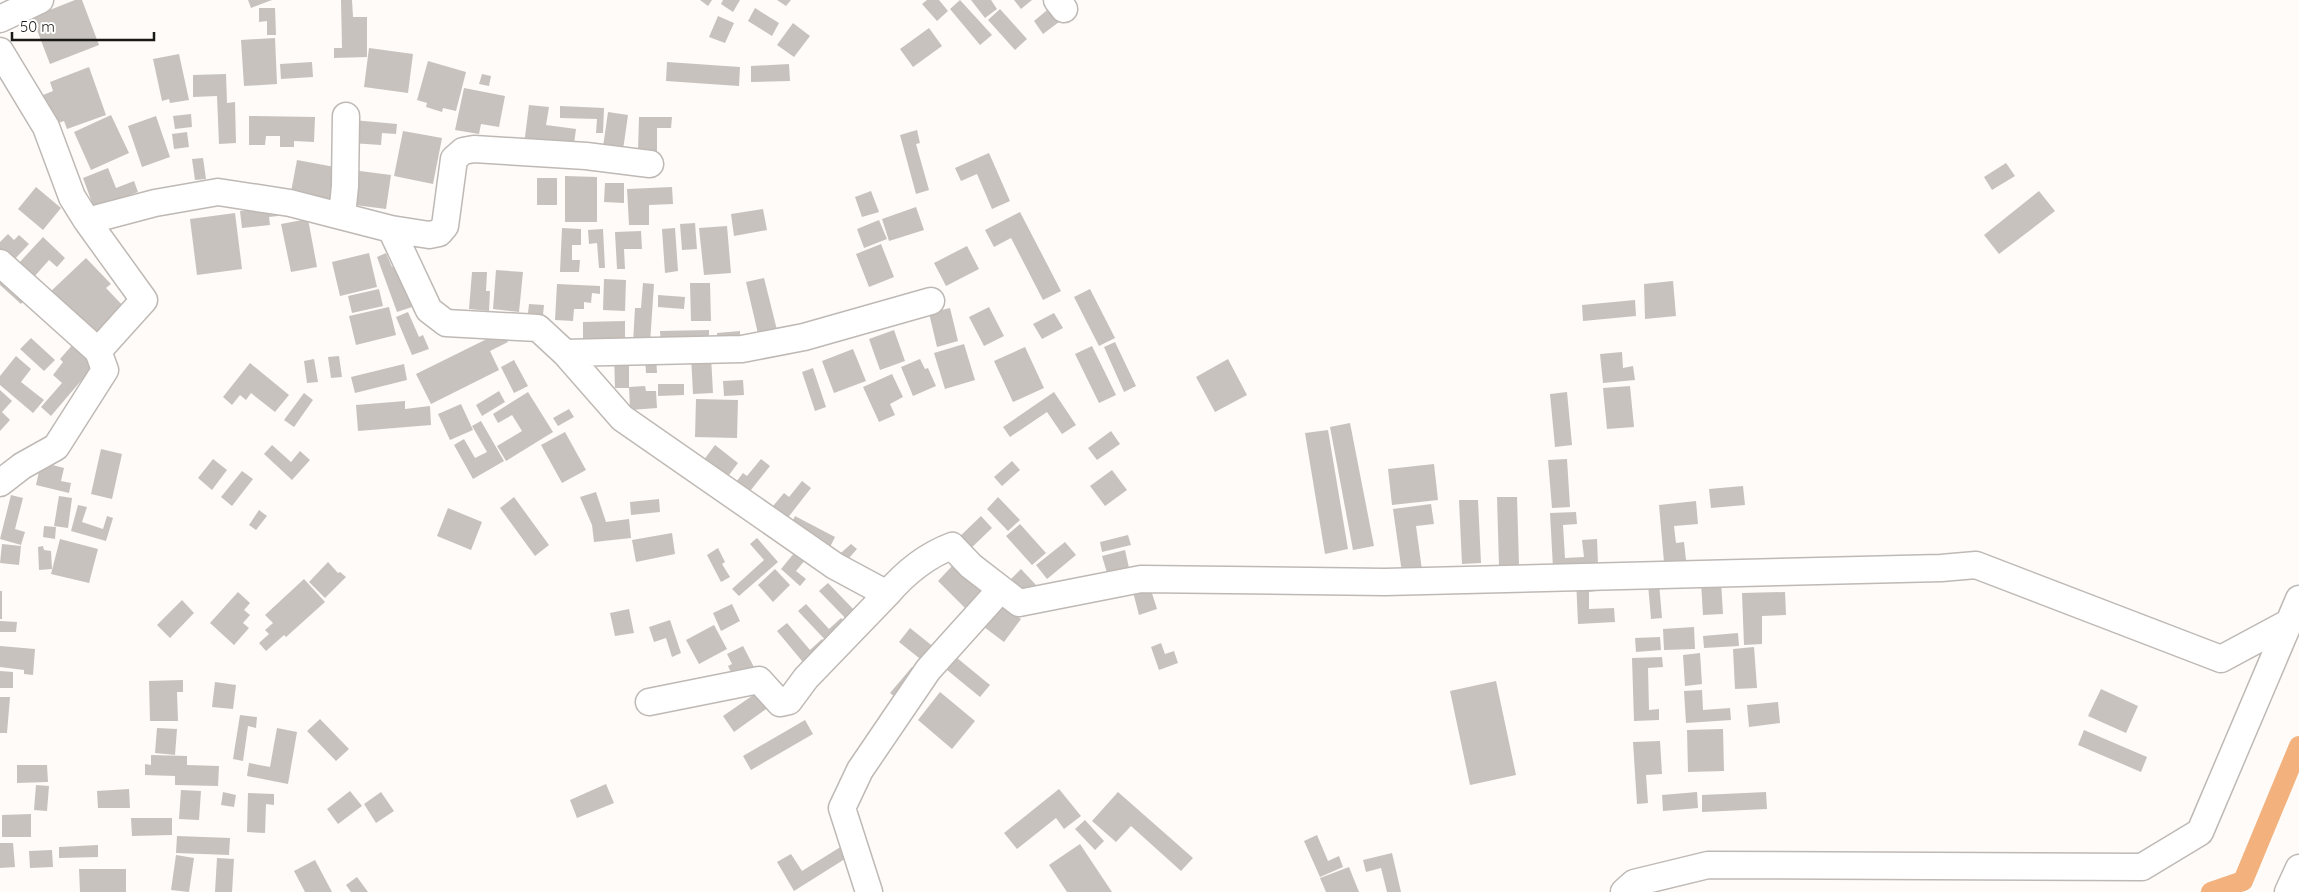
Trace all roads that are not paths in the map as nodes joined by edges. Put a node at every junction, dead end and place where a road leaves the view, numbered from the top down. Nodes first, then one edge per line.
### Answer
1 (40, 0) edge
2 (0, 18) edge
3 (0, 51) edge
4 (346, 116) dead end
5 (650, 164) dead end
6 (342, 216) junction
7 (87, 221) junction
8 (391, 229) junction
9 (0, 262) edge
10 (932, 301) dead end
11 (98, 351) junction
12 (565, 353) junction
13 (0, 483) edge
14 (1000, 590) junction
15 (887, 594) junction
16 (2295, 610) edge
17 (649, 702) dead end
18 (2299, 868) edge
19 (870, 892) edge
20 (1624, 892) edge
21 (2288, 892) edge

1 - 2 street
3 - 7 street
4 - 6 street
5 - 8 street
6 - 7 street
6 - 8 street
7 - 11 street
8 - 12 street
9 - 11 street
10 - 12 street
11 - 13 street
12 - 15 street
14 - 15 street
14 - 16 street
14 - 19 street
15 - 17 street
16 - 20 street
18 - 21 street

